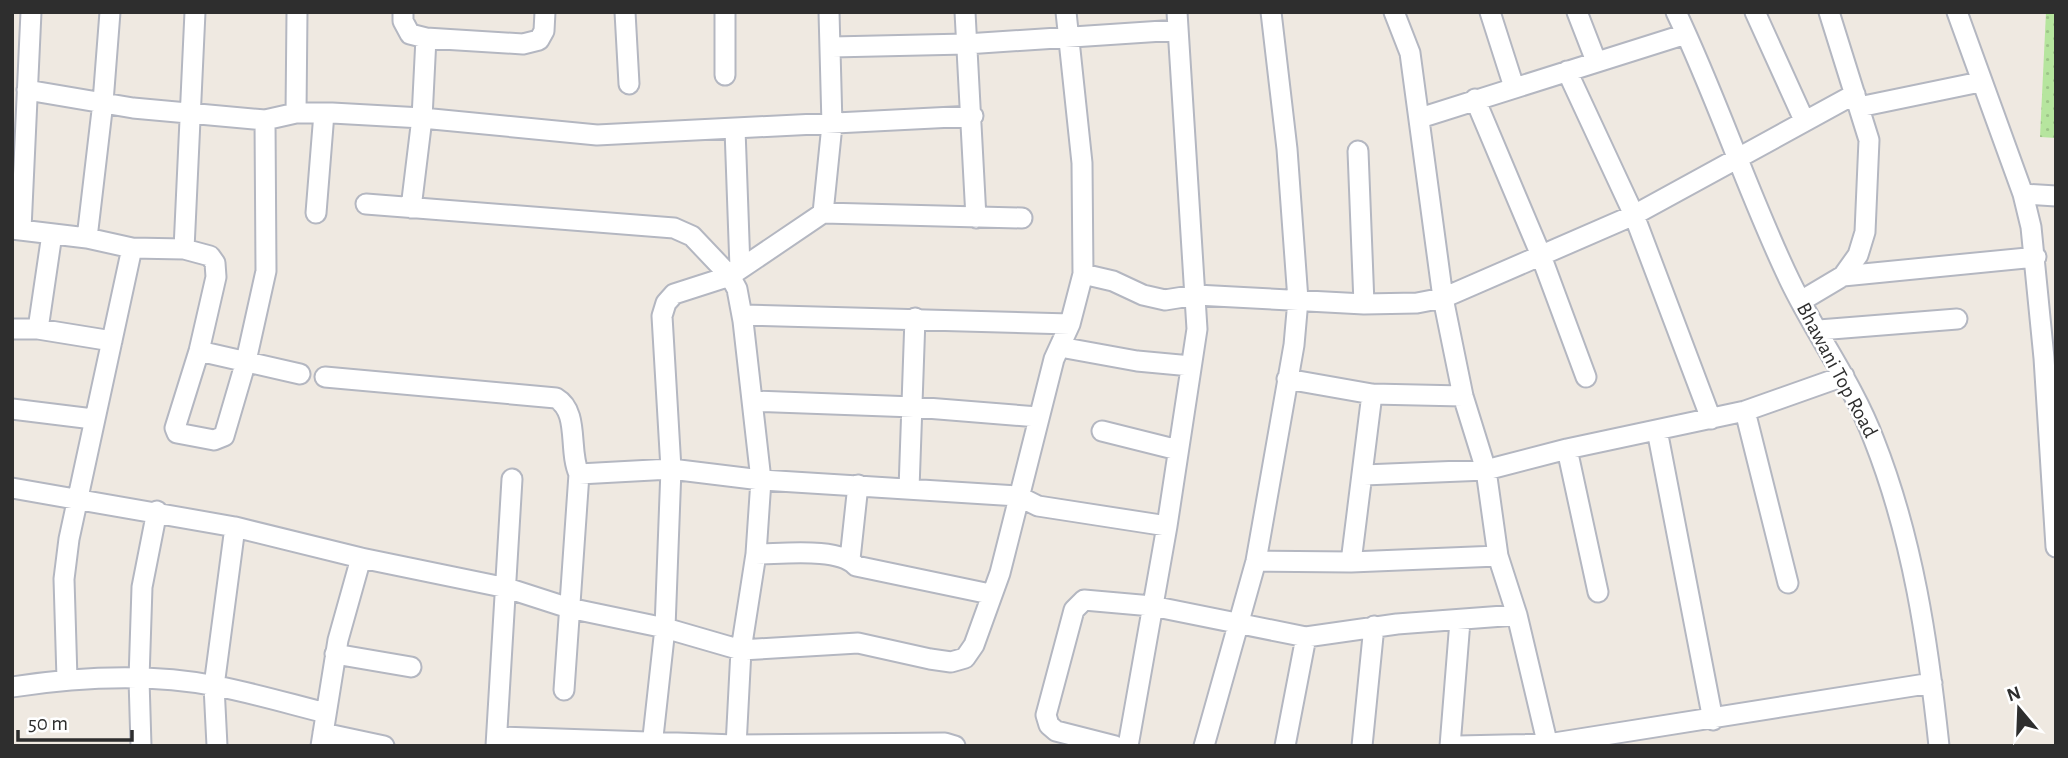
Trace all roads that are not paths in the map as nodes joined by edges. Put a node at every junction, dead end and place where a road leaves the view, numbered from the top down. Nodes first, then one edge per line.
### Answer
1 (31, 12) edge
2 (110, 12) edge
3 (195, 12) edge
4 (297, 12) edge
5 (403, 12) edge
6 (545, 12) edge
7 (625, 12) edge
8 (724, 12) edge
9 (829, 12) edge
10 (965, 12) edge
11 (1066, 12) edge
12 (1271, 12) edge
13 (1394, 12) edge
14 (1490, 12) edge
15 (1577, 12) edge
16 (1676, 12) edge
17 (1755, 12) edge
18 (1829, 12) edge
19 (1957, 12) edge
20 (1177, 21) edge
21 (1686, 34) junction
22 (1067, 37) junction
23 (426, 38) junction
24 (966, 44) junction
25 (832, 47) junction
26 (1596, 61) junction
27 (1567, 71) junction
28 (725, 75) dead end
29 (1980, 82) junction
30 (629, 84) dead end
31 (1514, 87) junction
32 (27, 90) junction
33 (1475, 99) junction
34 (1857, 100) junction
35 (103, 102) junction
36 (192, 112) junction
37 (296, 113) junction
38 (324, 113) junction
39 (973, 116) junction
40 (422, 118) junction
41 (1420, 118) junction
42 (265, 120) junction
43 (1804, 120) junction
44 (832, 125) junction
45 (20, 129) edge
46 (735, 129) junction
47 (1358, 151) dead end
48 (1739, 159) junction
49 (2023, 194) junction
50 (2056, 196) edge
51 (366, 204) dead end
52 (411, 208) junction
53 (316, 213) dead end
54 (823, 213) junction
55 (1634, 215) junction
56 (976, 218) junction
57 (1022, 218) dead end
58 (17, 229) edge
59 (52, 234) junction
60 (87, 238) junction
61 (132, 248) junction
62 (184, 249) junction
63 (1540, 253) junction
64 (2036, 257) junction
65 (735, 272) junction
66 (1083, 274) junction
67 (1843, 276) junction
68 (1196, 295) junction
69 (1443, 298) junction
70 (1298, 300) junction
71 (1801, 301) junction
72 (1364, 304) junction
73 (742, 315) junction
74 (915, 317) junction
75 (1957, 319) dead end
76 (1070, 324) junction
77 (12, 329) edge
78 (38, 329) junction
79 (1819, 330) junction
80 (112, 341) junction
81 (1060, 347) junction
82 (199, 351) junction
83 (2050, 358) edge
84 (246, 361) junction
85 (1191, 366) junction
86 (300, 374) dead end
87 (1844, 376) junction
88 (325, 377) dead end
89 (1586, 377) dead end
90 (1287, 379) junction
91 (1372, 394) junction
92 (1463, 396) junction
93 (752, 401) junction
94 (914, 407) junction
95 (12, 408) edge
96 (1745, 411) junction
97 (1038, 417) junction
98 (93, 419) junction
99 (1711, 419) junction
100 (1657, 429) junction
101 (1102, 431) dead end
102 (1567, 449) junction
103 (1178, 450) junction
104 (671, 469) junction
105 (1486, 470) junction
106 (579, 474) junction
107 (1364, 475) junction
108 (512, 479) dead end
109 (761, 480) junction
110 (858, 485) junction
111 (12, 488) edge
112 (909, 489) junction
113 (1018, 496) junction
114 (76, 502) junction
115 (2054, 504) edge
116 (156, 511) junction
117 (1167, 526) junction
118 (235, 527) junction
119 (2056, 547) edge
120 (756, 554) junction
121 (1498, 556) junction
122 (361, 558) junction
123 (850, 559) junction
124 (1256, 561) junction
125 (1351, 562) junction
126 (1788, 583) dead end
127 (507, 588) junction
128 (1598, 592) dead end
129 (990, 594) junction
130 (1152, 606) junction
131 (569, 608) junction
132 (1517, 614) junction
133 (1460, 621) junction
134 (1241, 622) junction
135 (1374, 626) junction
136 (665, 628) junction
137 (1306, 636) junction
138 (741, 650) junction
139 (335, 654) junction
140 (411, 667) dead end
141 (66, 679) junction
142 (139, 679) junction
143 (1932, 682) junction
144 (214, 685) junction
145 (12, 687) edge
146 (564, 690) dead end
147 (326, 713) junction
148 (1713, 720) junction
149 (322, 740) edge
150 (496, 741) edge
151 (652, 744) edge
152 (775, 744) edge
153 (854, 744) edge
154 (736, 745) edge
155 (1548, 745) edge
156 (141, 746) edge
157 (217, 746) edge
158 (384, 746) edge
159 (956, 746) edge
160 (1115, 746) edge
161 (1128, 746) edge
162 (1204, 746) edge
163 (1285, 746) edge
164 (1362, 746) edge
165 (1450, 746) edge
166 (1458, 746) edge
167 (1939, 746) edge

1 - 32 street
2 - 35 street
3 - 36 street
4 - 37 street
5 - 23 street
6 - 23 street
7 - 30 street
8 - 28 street
9 - 25 street
10 - 24 street
11 - 22 street
12 - 70 street
13 - 41 street
14 - 31 street
15 - 26 street
16 - 21 street, Bhawani Top Road
17 - 43 street
18 - 34 street
19 - 29 street
20 - 22 street
20 - 68 street
21 - 26 street
21 - 48 street, Bhawani Top Road
22 - 24 street
22 - 66 street
23 - 40 street
24 - 25 street
24 - 39 street
25 - 44 street
26 - 27 street
27 - 31 street
27 - 55 street
29 - 34 street
29 - 49 street
31 - 33 street
32 - 35 street
32 - 45 street
33 - 41 street
33 - 63 street
34 - 43 street
34 - 67 street
35 - 36 street
35 - 60 street
36 - 42 street
36 - 62 street
37 - 38 street
37 - 42 street
38 - 40 street
38 - 53 street
39 - 44 street
39 - 56 street
40 - 46 street
40 - 52 street
41 - 69 street
42 - 84 street
43 - 48 street
44 - 46 street
44 - 54 street
45 - 58 street
46 - 65 street
47 - 72 street
48 - 55 street
48 - 71 street, Bhawani Top Road
49 - 50 street
49 - 64 street
51 - 52 street
52 - 65 street
54 - 56 street
54 - 65 street
55 - 63 street
55 - 99 street
56 - 57 street
58 - 59 street
59 - 60 street
59 - 78 street
60 - 61 street
61 - 62 street
61 - 80 street
62 - 82 street
63 - 69 street
63 - 89 street
64 - 67 street
64 - 83 street
65 - 73 street
65 - 104 street
66 - 68 street
66 - 76 street
67 - 71 street
68 - 70 street
68 - 85 street
69 - 72 street
69 - 92 street
70 - 72 street
70 - 90 street
71 - 79 street, Bhawani Top Road
73 - 74 street
73 - 93 street
74 - 76 street
74 - 94 street
75 - 79 street
76 - 81 street
77 - 78 street
78 - 80 street
79 - 87 street, Bhawani Top Road
80 - 98 street
81 - 85 street
81 - 97 street
82 - 84 street
82 - 84 street
83 - 115 street
84 - 86 street
85 - 103 street
87 - 96 street
87 - 143 street, Bhawani Top Road
88 - 106 street
90 - 91 street
90 - 124 street
91 - 92 street
91 - 107 street
92 - 105 street
93 - 94 street
93 - 109 street
94 - 97 street
94 - 112 street
95 - 98 street
96 - 99 street
96 - 126 street
97 - 113 street
98 - 114 street
99 - 100 street
100 - 102 street
100 - 148 street
101 - 103 street
102 - 105 street
102 - 128 street
103 - 117 street
104 - 106 street
104 - 109 street
104 - 136 street
105 - 107 street
105 - 121 street
106 - 131 street
107 - 125 street
108 - 127 street
109 - 110 street
109 - 120 street
110 - 112 street
110 - 123 street
111 - 114 street
112 - 113 street
113 - 117 street
113 - 129 street
114 - 116 street
114 - 141 street
115 - 119 street
116 - 118 street
116 - 142 street
117 - 130 street
118 - 122 street
118 - 144 street
120 - 123 street
120 - 138 street
121 - 125 street
121 - 132 street
122 - 127 street
122 - 139 street
123 - 129 street
124 - 125 street
124 - 134 street
127 - 131 street
127 - 150 street
129 - 138 street
130 - 134 street
130 - 160 street
130 - 161 street
131 - 136 street
131 - 146 street
132 - 133 street
132 - 155 street
133 - 135 street
133 - 165 street
134 - 137 street
134 - 162 street
135 - 137 street
135 - 164 street
136 - 138 street
136 - 151 street
137 - 163 street
138 - 154 street
139 - 140 street
139 - 147 street
141 - 142 street
141 - 145 street
142 - 144 street
142 - 156 street
143 - 148 street
143 - 167 street, Bhawani Top Road
144 - 147 street
144 - 157 street
147 - 149 street
148 - 155 street
149 - 158 street
150 - 151 street
151 - 154 street
152 - 153 street
152 - 154 street
153 - 159 street
155 - 166 street

